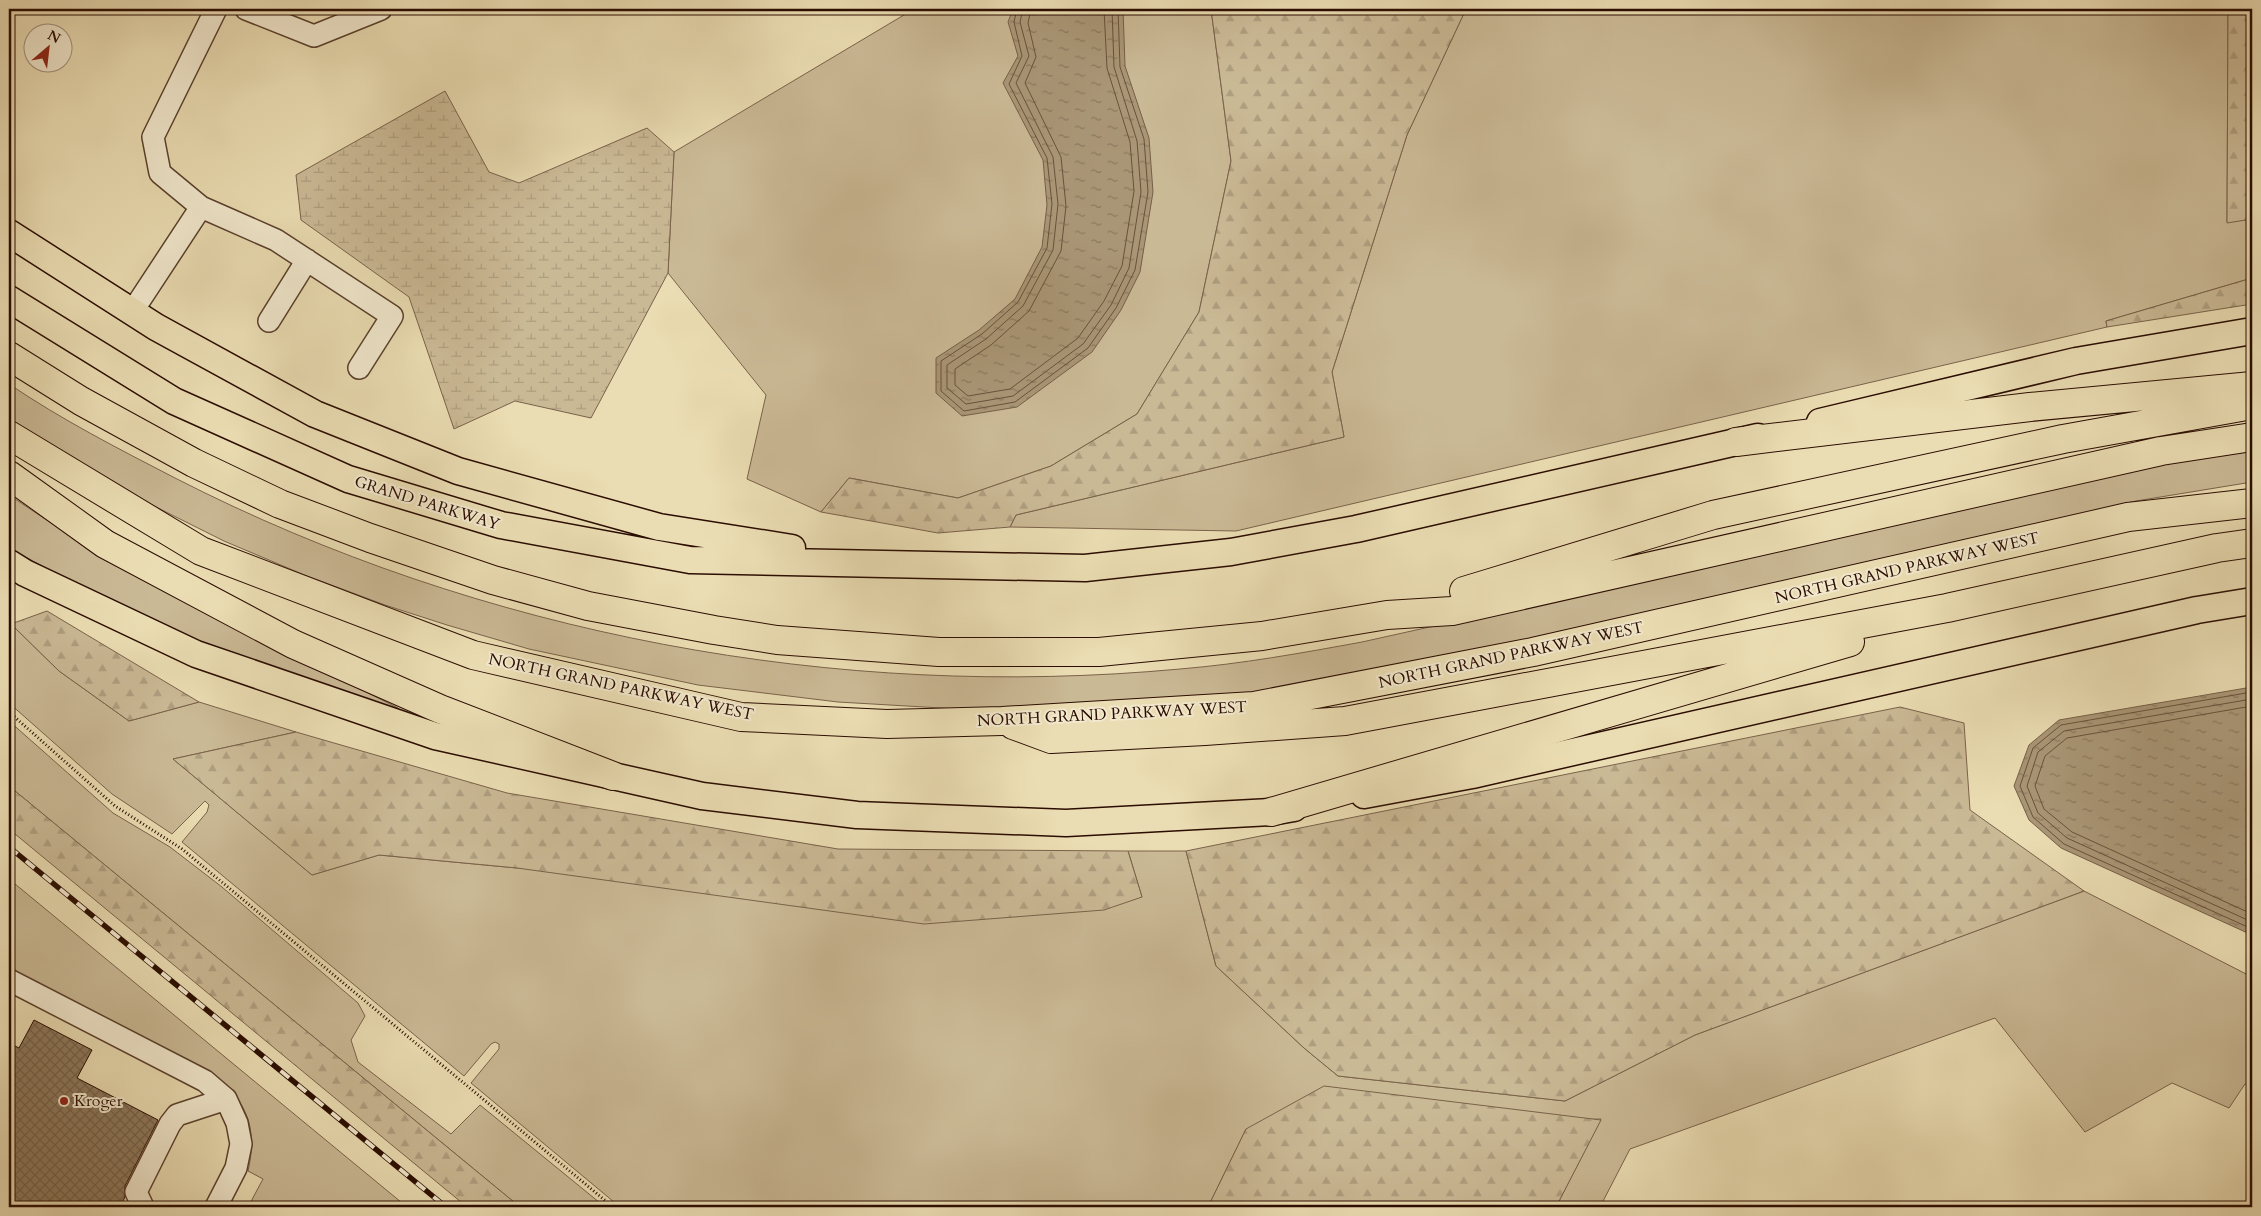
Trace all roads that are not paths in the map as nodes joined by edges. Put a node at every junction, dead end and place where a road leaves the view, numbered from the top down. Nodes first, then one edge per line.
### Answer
1 (216, 9) edge
2 (246, 9) edge
3 (381, 9) edge
4 (201, 207) junction
5 (9, 233) edge
6 (307, 260) junction
7 (9, 299) edge
8 (132, 312) junction
9 (269, 321) dead end
10 (2252, 332) edge
11 (9, 356) edge
12 (359, 368) dead end
13 (2252, 386) edge
14 (2252, 405) edge
15 (9, 435) edge
16 (2252, 437) edge
17 (1736, 442) junction
18 (9, 476) edge
19 (2252, 503) edge
20 (2252, 543) edge
21 (9, 563) edge
22 (889, 564) junction
23 (2252, 601) edge
24 (1947, 608) junction
25 (1387, 615) junction
26 (1002, 721) junction
27 (612, 776) junction
28 (1271, 812) junction
29 (9, 980) edge
30 (226, 1100) junction
31 (143, 1207) edge
32 (216, 1207) edge

1 - 4 lane
2 - 3 lane
4 - 6 lane
4 - 8 lane
5 - 8 main road
6 - 9 lane
6 - 12 lane
7 - 22 main road, GRAND PARKWAY
8 - 22 main road
10 - 17 main road
11 - 25 highway
13 - 17 highway
14 - 25 highway
15 - 26 highway, NORTH GRAND PARKWAY WEST
16 - 25 highway
17 - 22 main road
18 - 27 highway
19 - 26 highway, NORTH GRAND PARKWAY WEST
20 - 24 highway
21 - 27 main road
23 - 28 main road
24 - 26 highway
24 - 28 highway
27 - 28 main road
29 - 30 lane
30 - 31 lane
30 - 32 lane

